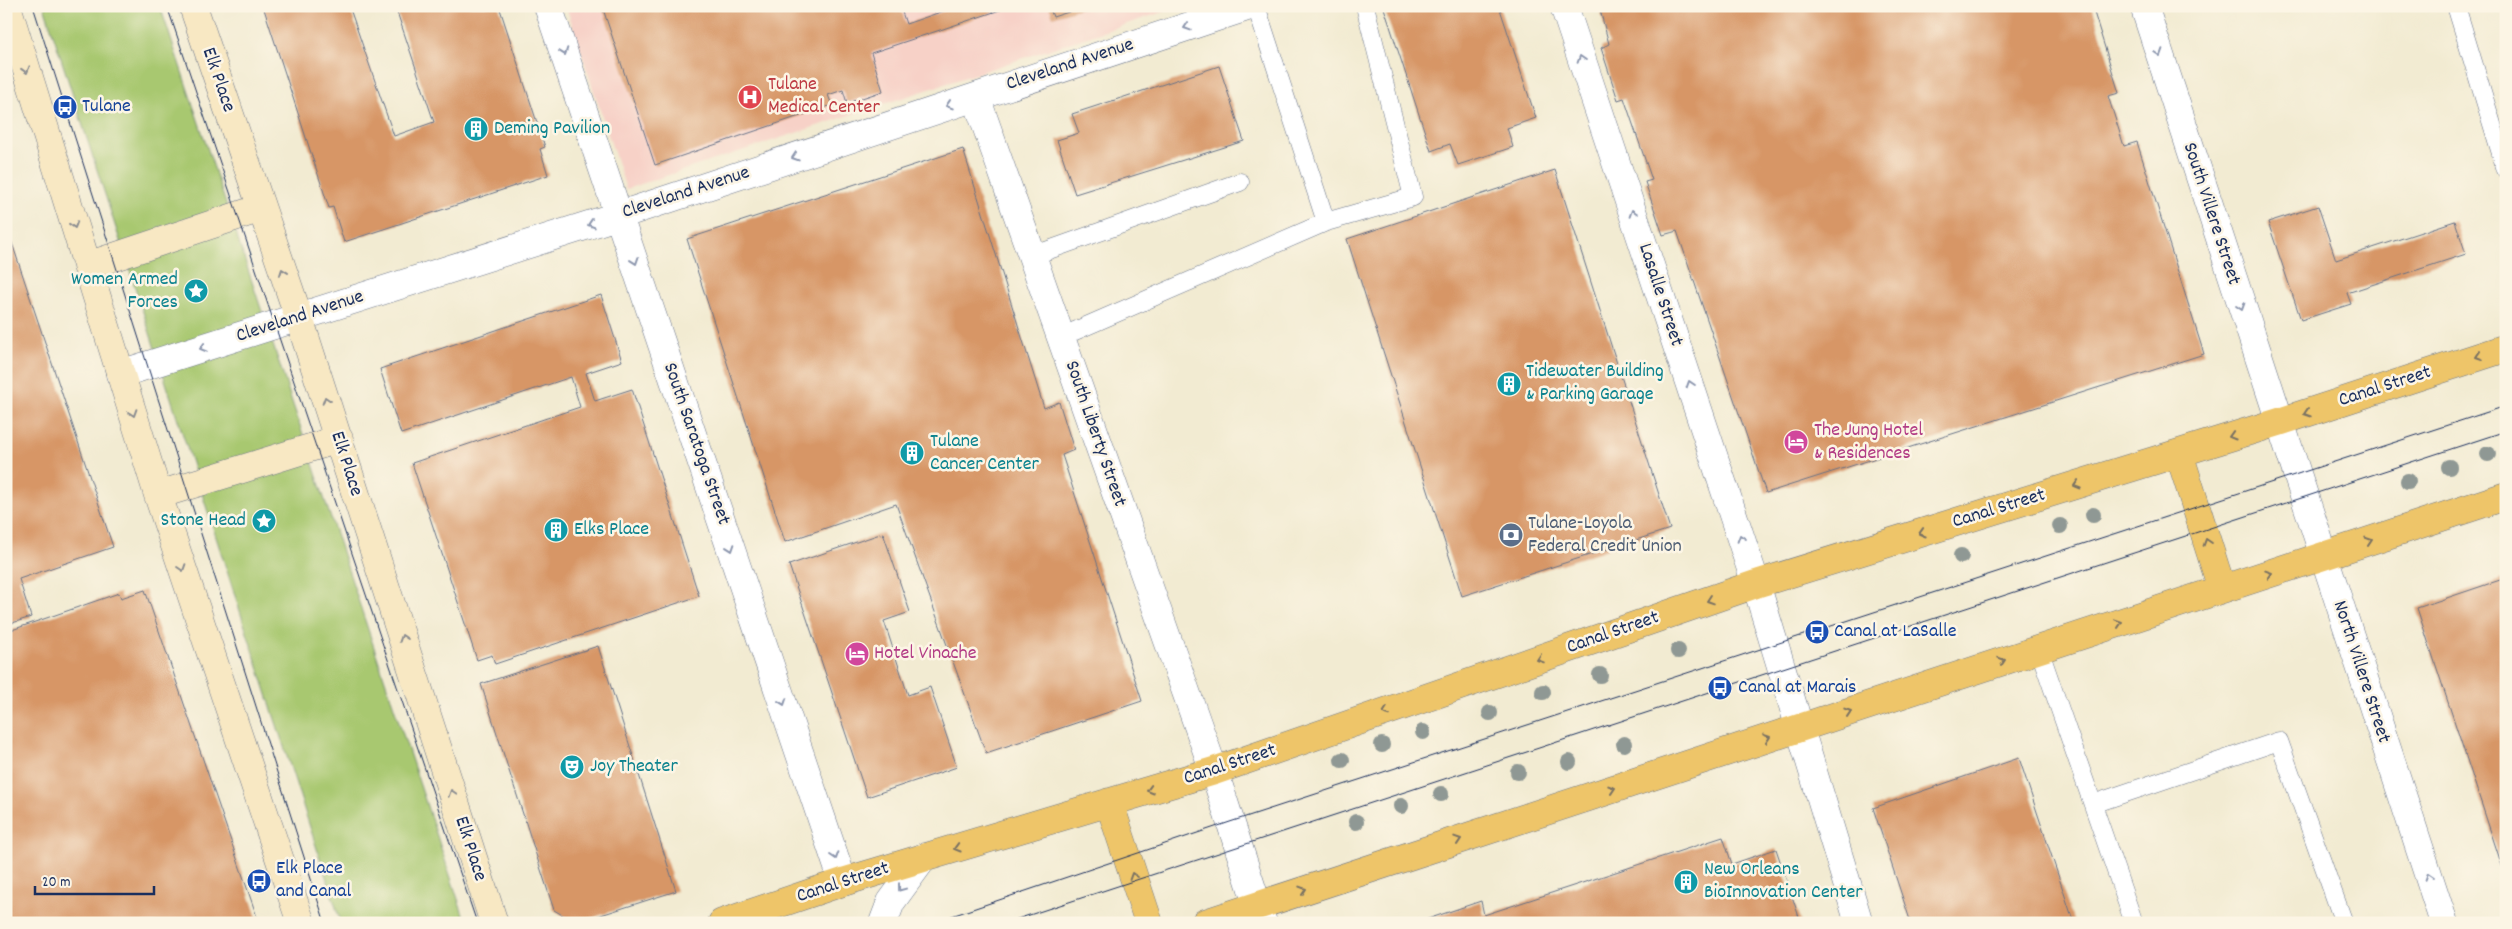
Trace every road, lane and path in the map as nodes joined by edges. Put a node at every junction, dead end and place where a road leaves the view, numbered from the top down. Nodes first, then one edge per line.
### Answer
1 (7, 6) edge
2 (193, 6) edge
3 (548, 6) edge
4 (1250, 6) edge
5 (1256, 6) edge
6 (1365, 6) edge
7 (1564, 6) edge
8 (2144, 6) edge
9 (2456, 6) edge
10 (976, 96) junction
11 (2506, 170) edge
12 (1240, 182) dead end
13 (261, 208) junction
14 (620, 215) junction
15 (1326, 222) junction
16 (1032, 256) junction
17 (86, 266) junction
18 (299, 318) junction
19 (1061, 337) junction
20 (2506, 348) edge
21 (120, 374) junction
22 (2278, 422) junction
23 (338, 439) junction
24 (2179, 453) junction
25 (158, 495) junction
26 (2506, 496) edge
27 (2322, 556) junction
28 (1756, 584) junction
29 (2222, 589) junction
30 (2039, 649) junction
31 (1801, 727) junction
32 (1214, 771) junction
33 (1109, 802) junction
34 (2093, 804) junction
35 (924, 857) junction
36 (843, 882) junction
37 (1260, 914) edge
38 (301, 923) edge
39 (494, 923) edge
40 (722, 923) edge
41 (883, 923) edge
42 (1149, 923) edge
43 (1205, 923) edge
44 (1859, 923) edge
45 (2134, 923) edge
46 (2344, 923) edge
47 (2444, 923) edge

1 -> 17 main road
2 - 13 main road, Elk Place
3 -> 14 street, South Saratoga Street
4 -> 10 street, Cleveland Avenue
5 - 15 lane
6 - 15 lane
28 -> 7 street, Lasalle Street
8 -> 22 street, South Villere Street
9 - 11 lane
10 -> 14 street, Cleveland Avenue
10 - 16 street, South Liberty Street
12 - 16 lane
13 - 17 main road
18 -> 13 main road, Elk Place
14 -> 18 street, Cleveland Avenue
14 -> 36 street, South Saratoga Street
15 - 19 lane
16 - 19 street, South Liberty Street
17 - 21 main road
18 -> 21 street, Cleveland Avenue
23 -> 18 main road, Elk Place
19 - 32 street, South Liberty Street
20 -> 22 main road, Canal Street
21 -> 25 main road
22 -> 24 main road, Canal Street
22 - 27 street, North Villere Street
23 - 25 main road
39 -> 23 main road, Elk Place
24 -> 28 main road, Canal Street
29 -> 24 main road
25 -> 38 main road
27 -> 26 main road
29 -> 27 main road
47 -> 27 street, North Villere Street
28 - 31 street, Lasalle Street
28 -> 32 main road, Canal Street
30 -> 29 main road
31 -> 30 main road
30 - 34 lane
37 -> 31 main road
31 - 44 street, Lasalle Street
32 -> 33 main road, Canal Street
32 - 37 street, South Liberty Street
33 -> 35 main road, Canal Street
42 -> 33 main road
34 - 45 lane
34 - 46 lane
35 - 36 main road, Canal Street
35 -> 41 street
36 - 40 main road, Canal Street
37 - 43 main road

